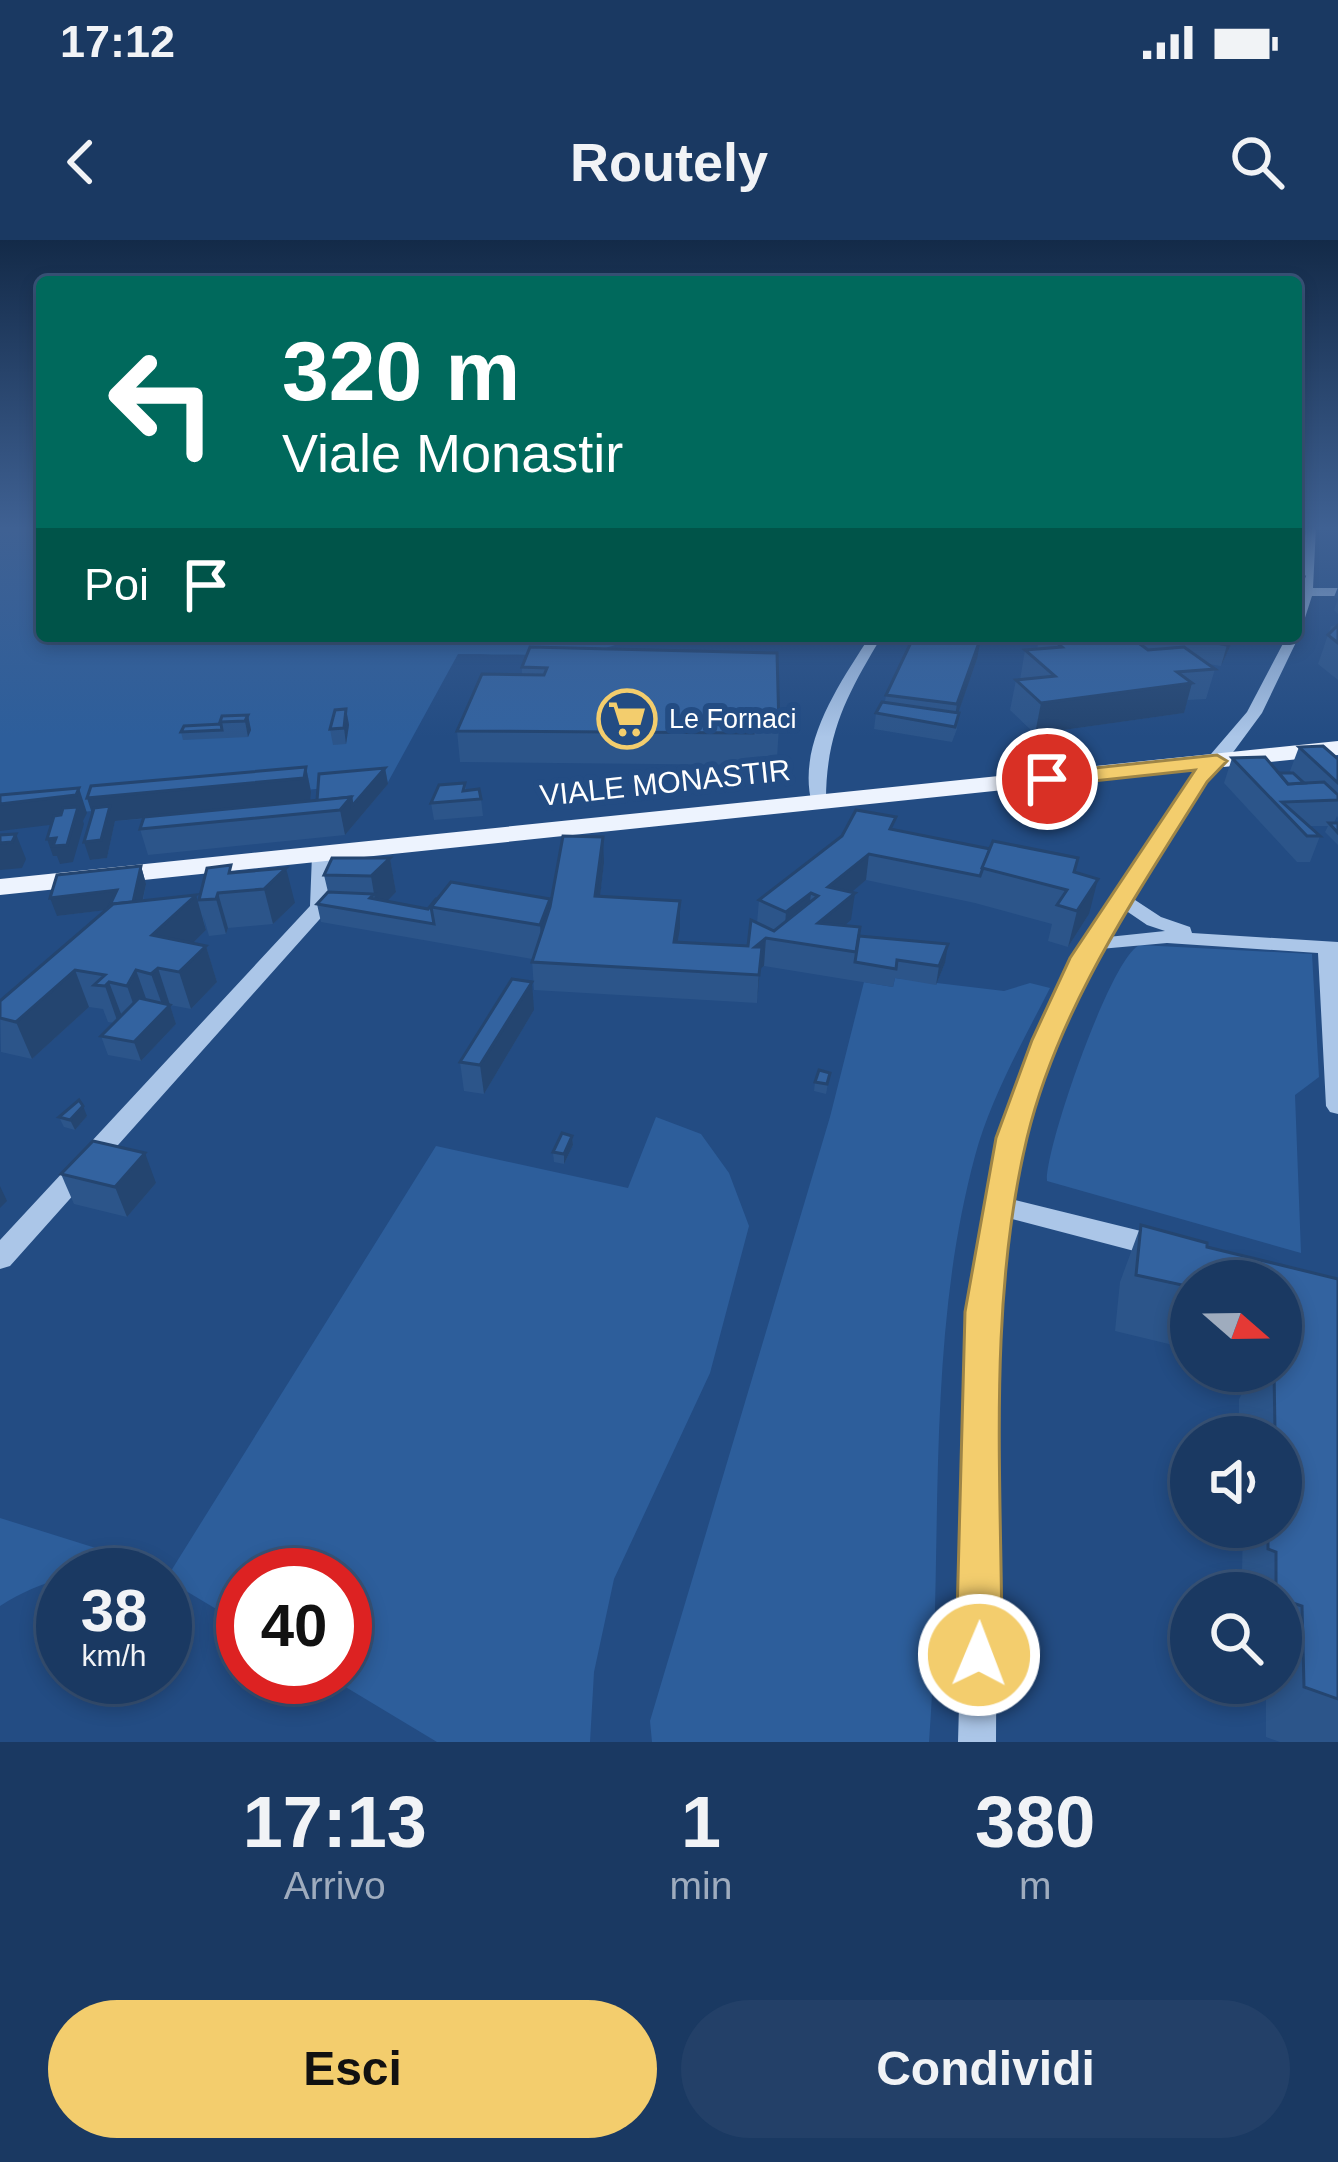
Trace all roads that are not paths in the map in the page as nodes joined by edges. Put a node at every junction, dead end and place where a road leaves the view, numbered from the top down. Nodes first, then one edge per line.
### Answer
1 (872, 642) edge
2 (1290, 642) edge
3 (1338, 748) edge
4 (1217, 761) junction
5 (818, 800) junction
6 (321, 855) junction
7 (0, 887) edge
8 (1120, 899) junction
9 (1207, 938) junction
10 (1094, 944) junction
11 (1333, 947) edge
12 (1338, 1106) edge
13 (999, 1206) junction
14 (1193, 1255) edge
15 (0, 1258) edge
16 (977, 1742) edge

1 - 5 street
2 - 4 street
3 - 4 main road, VIALE MONASTIR
4 - 5 main road, VIALE MONASTIR
4 - 8 street
5 - 6 main road, VIALE MONASTIR
6 - 7 main road, VIALE MONASTIR
6 - 15 street
8 - 9 street
8 - 10 street
9 - 10 street
9 - 11 street
10 - 13 street
11 - 12 street
13 - 14 street
13 - 16 street

